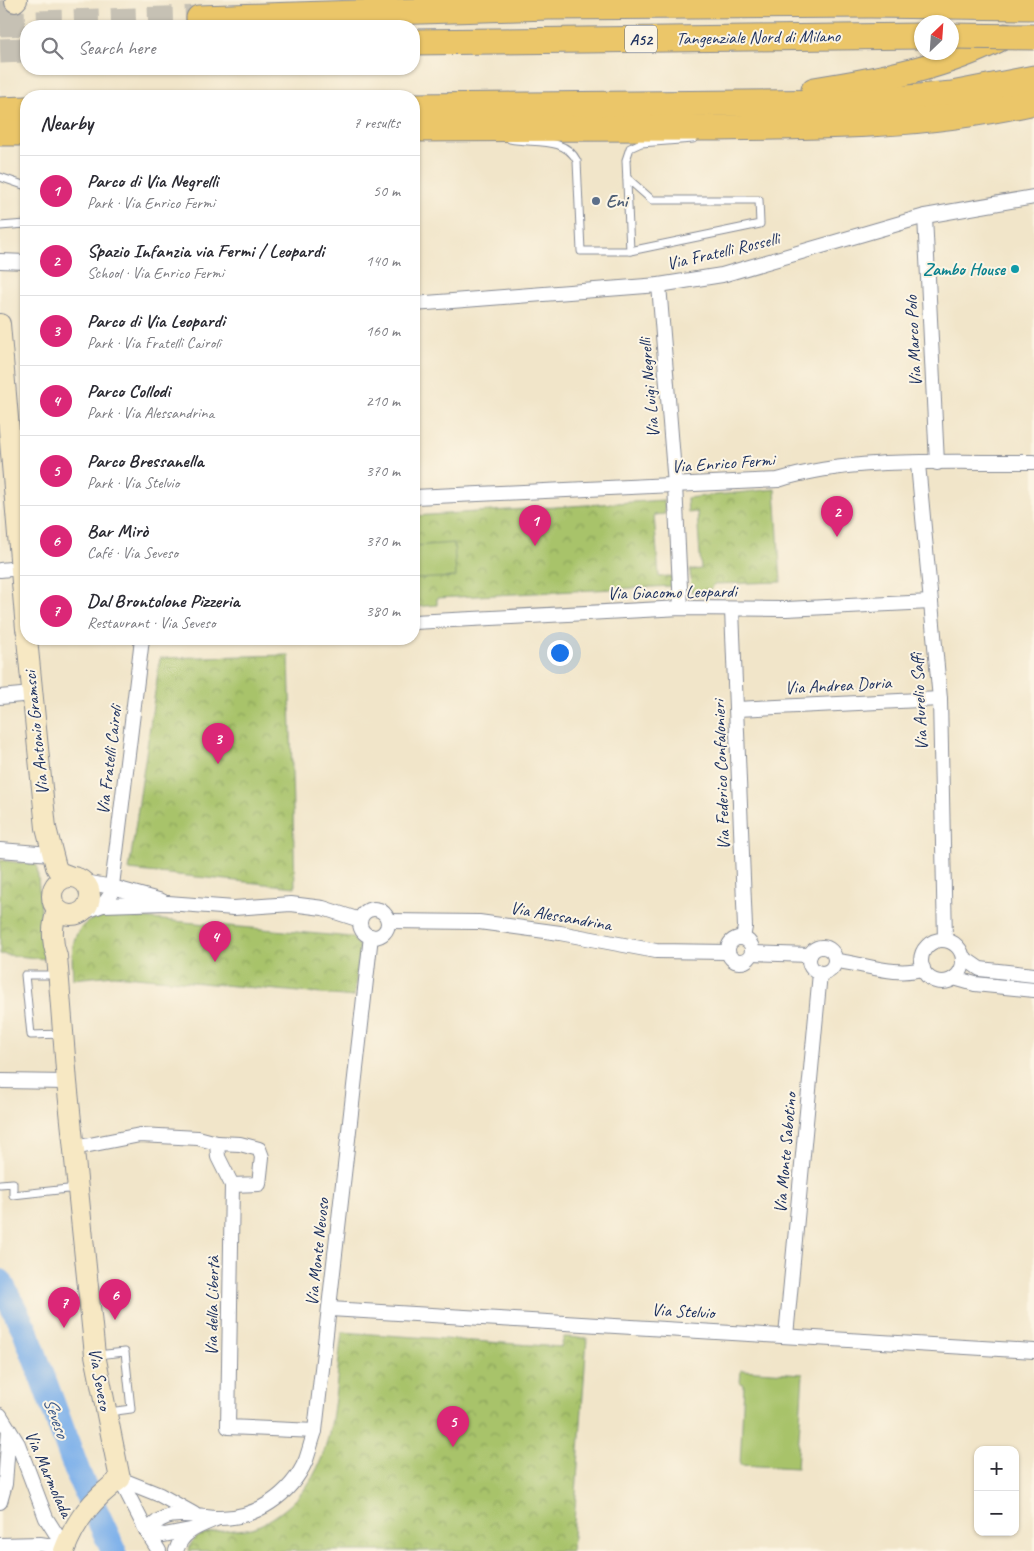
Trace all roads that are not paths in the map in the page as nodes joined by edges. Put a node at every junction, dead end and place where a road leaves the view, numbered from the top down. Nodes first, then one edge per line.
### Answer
1 (623, 0) edge
2 (549, 7) junction
3 (1034, 7) edge
4 (198, 18) tunnel mouth
5 (1034, 20) edge
6 (914, 36) edge
7 (959, 36) edge
8 (1034, 37) edge
9 (420, 42) edge
10 (1034, 78) edge
11 (1034, 103) edge
12 (420, 106) edge
13 (525, 106) junction
14 (772, 128) junction
15 (420, 129) edge
16 (458, 129) junction
17 (710, 137) dead end
18 (701, 138) dead end
19 (0, 177) edge
20 (627, 178) junction
21 (20, 184) edge
22 (1034, 197) edge
23 (925, 216) junction
24 (20, 224) edge
25 (0, 226) edge
26 (630, 251) junction
27 (0, 261) edge
28 (20, 262) edge
29 (659, 284) junction
30 (420, 304) edge
31 (0, 324) edge
32 (1, 352) edge
33 (4, 403) edge
34 (1034, 462) edge
35 (918, 464) junction
36 (937, 464) junction
37 (675, 485) junction
38 (420, 497) edge
39 (20, 558) edge
40 (20, 568) edge
41 (0, 570) edge
42 (931, 602) junction
43 (681, 608) junction
44 (732, 610) junction
45 (420, 622) edge
46 (28, 645) edge
47 (141, 645) edge
48 (32, 694) junction
49 (0, 697) edge
50 (940, 699) junction
51 (737, 709) junction
52 (0, 850) edge
53 (48, 854) junction
54 (79, 879) junction
55 (112, 887) junction
56 (55, 900) junction
57 (168, 903) junction
58 (103, 905) junction
59 (80, 914) junction
60 (360, 920) junction
61 (388, 921) junction
62 (371, 936) junction
63 (743, 938) junction
64 (944, 940) junction
65 (728, 952) junction
66 (752, 953) junction
67 (810, 956) junction
68 (964, 958) junction
69 (836, 960) junction
70 (58, 965) junction
71 (923, 968) junction
72 (820, 973) junction
73 (1034, 975) edge
74 (954, 978) junction
75 (1034, 990) edge
76 (63, 1034) junction
77 (0, 1082) edge
78 (67, 1082) junction
79 (217, 1143) junction
80 (74, 1148) junction
81 (0, 1184) edge
82 (232, 1185) junction
83 (78, 1188) junction
84 (330, 1309) junction
85 (786, 1336) junction
86 (1034, 1350) edge
87 (95, 1355) junction
88 (107, 1413) junction
89 (0, 1415) edge
90 (9, 1430) junction
91 (315, 1431) junction
92 (120, 1479) junction
93 (0, 1502) edge
94 (197, 1516) junction
95 (218, 1518) junction
96 (190, 1530) junction
97 (147, 1532) junction
98 (0, 1545) edge
99 (64, 1549) edge
100 (159, 1551) edge
101 (176, 1551) edge

1 - 2 highway
2 - 3 highway, Tangenziale Nord di Milano / A52
2 - 4 highway, Tangenziale Nord di Milano / A52
5 - 13 highway
6 - 9 highway, Tangenziale Nord di Milano / A52
7 - 8 highway, bridge
10 - 13 highway
11 - 14 highway
12 - 13 highway
14 - 16 highway
14 - 17 lane
15 - 16 highway
16 - 26 lane
18 - 20 lane
19 - 21 lane
20 - 26 lane
20 - 26 lane
22 - 23 street, Via Fratelli Rosselli
23 - 29 street, Via Fratelli Rosselli
23 - 36 street, Via Marco Polo
24 - 25 lane
27 - 28 street
29 - 30 street, Via Fratelli Rosselli
29 - 37 street, Via Luigi Negrelli
31 - 32 street
32 - 33 street
33 - 39 street
34 - 36 street, Via Enrico Fermi
35 - 36 street, Via Enrico Fermi
35 - 37 street, Via Enrico Fermi
35 - 42 street, Via Aurelio Saffi
37 - 38 street, Via Enrico Fermi
37 - 43 street, Via Luigi Negrelli
40 - 41 street
42 - 44 street, Via Giacomo Leopardi
42 - 50 street, Via Aurelio Saffi
43 - 44 street, Via Giacomo Leopardi
43 - 45 street, Via Giacomo Leopardi
44 - 51 street, Via Federico Confalonieri
46 - 48 street, Via Antonio Gramsci
47 - 55 street, Via Fratelli Cairoli
48 - 49 street
48 - 53 street, Via Antonio Gramsci
50 - 51 street, Via Andrea Doria
50 - 64 street, Via Aurelio Saffi
51 - 63 street, Via Federico Confalonieri
52 - 53 street
53 - 54 street, Via Antonio Gramsci
53 - 56 street, Via Antonio Gramsci
54 - 55 street
54 - 56 street
54 - 59 street
55 - 57 street
55 - 58 street, Via Fratelli Cairoli
56 - 59 street
56 - 70 street, Via Seveso
57 - 58 street
57 - 60 street
58 - 59 street
59 - 70 street, Via Seveso
60 - 61 street
60 - 62 street
61 - 62 street
61 - 65 street, Via Alessandrina
62 - 84 street, Via Monte Nevoso
63 - 65 street
63 - 66 street
64 - 68 street
64 - 71 street
65 - 66 street, Via Alessandrina
66 - 67 street, Via Alessandrina
67 - 69 street, Via Alessandrina
67 - 72 street
68 - 73 street
68 - 74 street
69 - 71 street, Via Alessandrina
69 - 72 street
70 - 76 street, Via Seveso
70 - 76 lane
71 - 74 street
72 - 85 street, Via Monte Sabotino
74 - 75 street
76 - 78 street, Via Seveso
77 - 78 street
78 - 80 street, Via Seveso
79 - 80 street
79 - 82 street, Via della Libertà
79 - 82 street
80 - 83 street, Via Seveso
81 - 83 lane
82 - 91 street, Via della Libertà
83 - 87 street, Via Seveso
84 - 85 street, Via Stelvio
84 - 91 street, Via Monte Nevoso
85 - 86 street, Via Stelvio
87 - 88 street, Via Seveso
87 - 88 lane
88 - 92 street, Via Seveso
89 - 90 street, Via Marmolada
90 - 93 street
90 - 99 street, Via Marmolada
91 - 95 street, Via Monte Nevoso
92 - 94 street, Via Monte Nevoso
92 - 97 street
92 - 99 street
94 - 95 street, Via Monte Nevoso
94 - 97 street, Via Monte Nevoso
95 - 96 street, Via Monte Nevoso
96 - 97 street, Via Monte Nevoso
96 - 101 street
97 - 100 street
98 - 99 street

